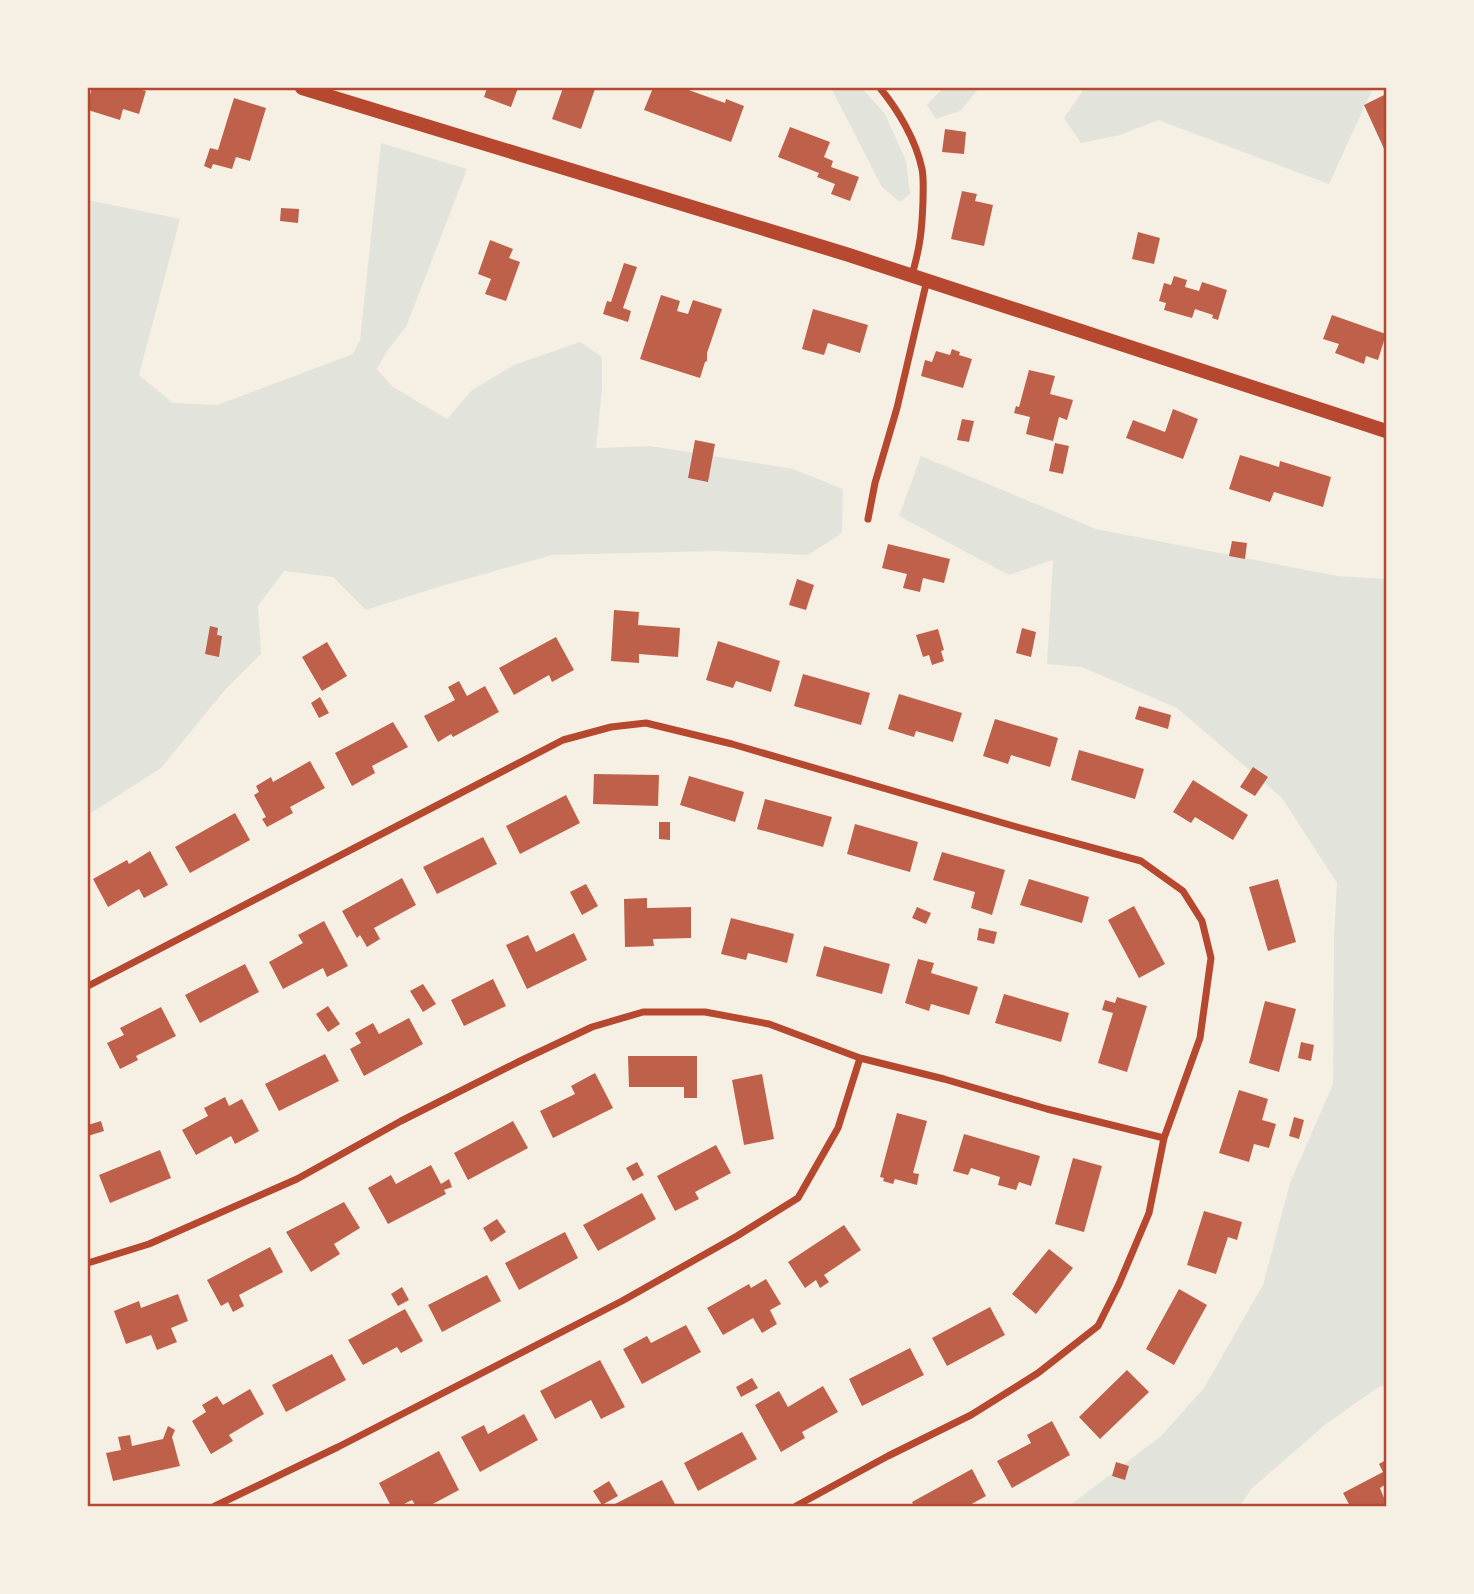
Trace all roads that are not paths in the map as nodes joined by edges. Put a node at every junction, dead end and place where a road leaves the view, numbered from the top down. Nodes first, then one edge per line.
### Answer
1 (302, 88) edge
2 (880, 88) edge
3 (911, 276) junction
4 (927, 280) junction
5 (1387, 431) edge
6 (868, 519) dead end
7 (88, 986) edge
8 (860, 1058) junction
9 (1164, 1138) junction
10 (88, 1263) edge
11 (215, 1507) edge
12 (796, 1507) edge

1 - 3 main road
2 - 3 street
3 - 4 main road
4 - 5 main road
4 - 6 street
7 - 9 street
8 - 9 street
8 - 10 street
8 - 11 street
9 - 12 street

